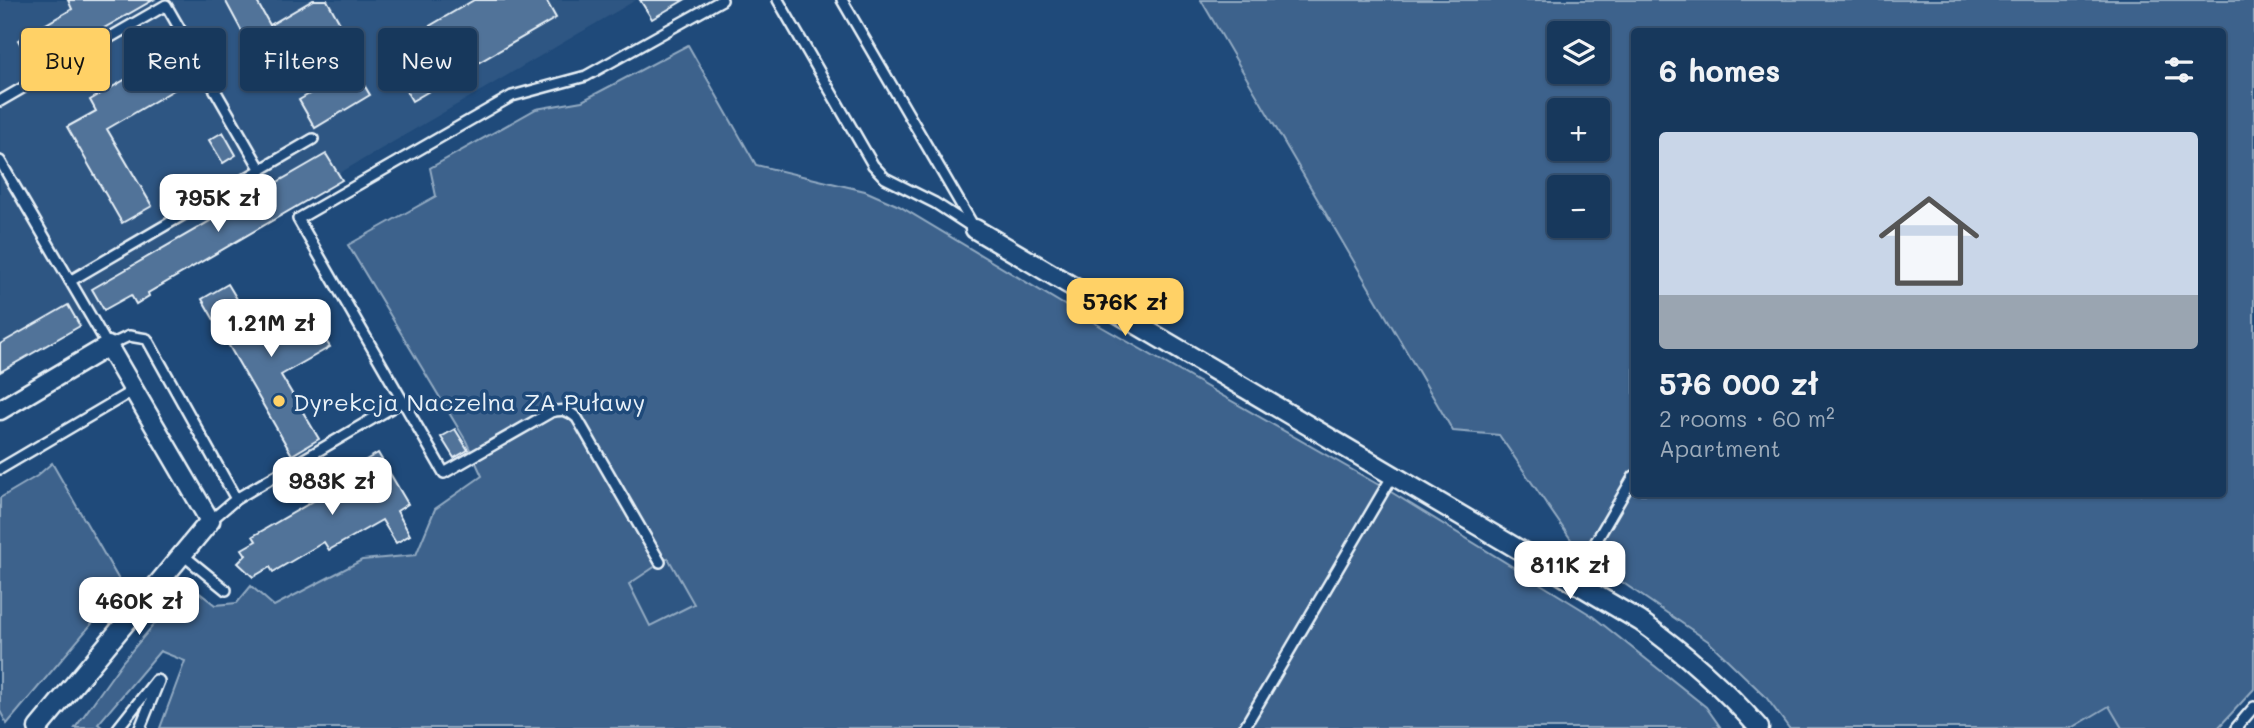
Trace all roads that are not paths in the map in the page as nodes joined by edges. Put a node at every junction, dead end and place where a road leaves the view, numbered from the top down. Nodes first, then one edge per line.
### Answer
1 (722, 0) edge
2 (778, 0) edge
3 (842, 0) edge
4 (0, 102) edge
5 (313, 139) dead end
6 (0, 160) edge
7 (261, 170) junction
8 (975, 229) junction
9 (70, 281) junction
10 (108, 346) junction
11 (134, 390) junction
12 (403, 401) junction
13 (0, 410) edge
14 (0, 469) edge
15 (1389, 472) junction
16 (1631, 480) edge
17 (236, 499) junction
18 (210, 521) junction
19 (183, 555) junction
20 (660, 562) dead end
21 (1573, 581) junction
22 (226, 590) dead end
23 (2254, 707) edge
24 (45, 725) edge
25 (118, 728) edge
26 (140, 728) edge
27 (1244, 728) edge
28 (1759, 728) edge
29 (2236, 728) edge

1 - 12 lane
2 - 8 lane
3 - 8 lane
4 - 7 lane
5 - 7 lane
6 - 9 lane
7 - 9 lane
8 - 15 street
9 - 10 lane
10 - 11 street
10 - 13 street
10 - 17 lane
11 - 14 lane
11 - 18 street
12 - 17 lane
12 - 20 lane
15 - 21 street
15 - 27 lane
16 - 21 lane
17 - 18 lane
18 - 19 street
19 - 22 lane
19 - 24 street
21 - 28 street
23 - 29 lane
25 - 26 lane

